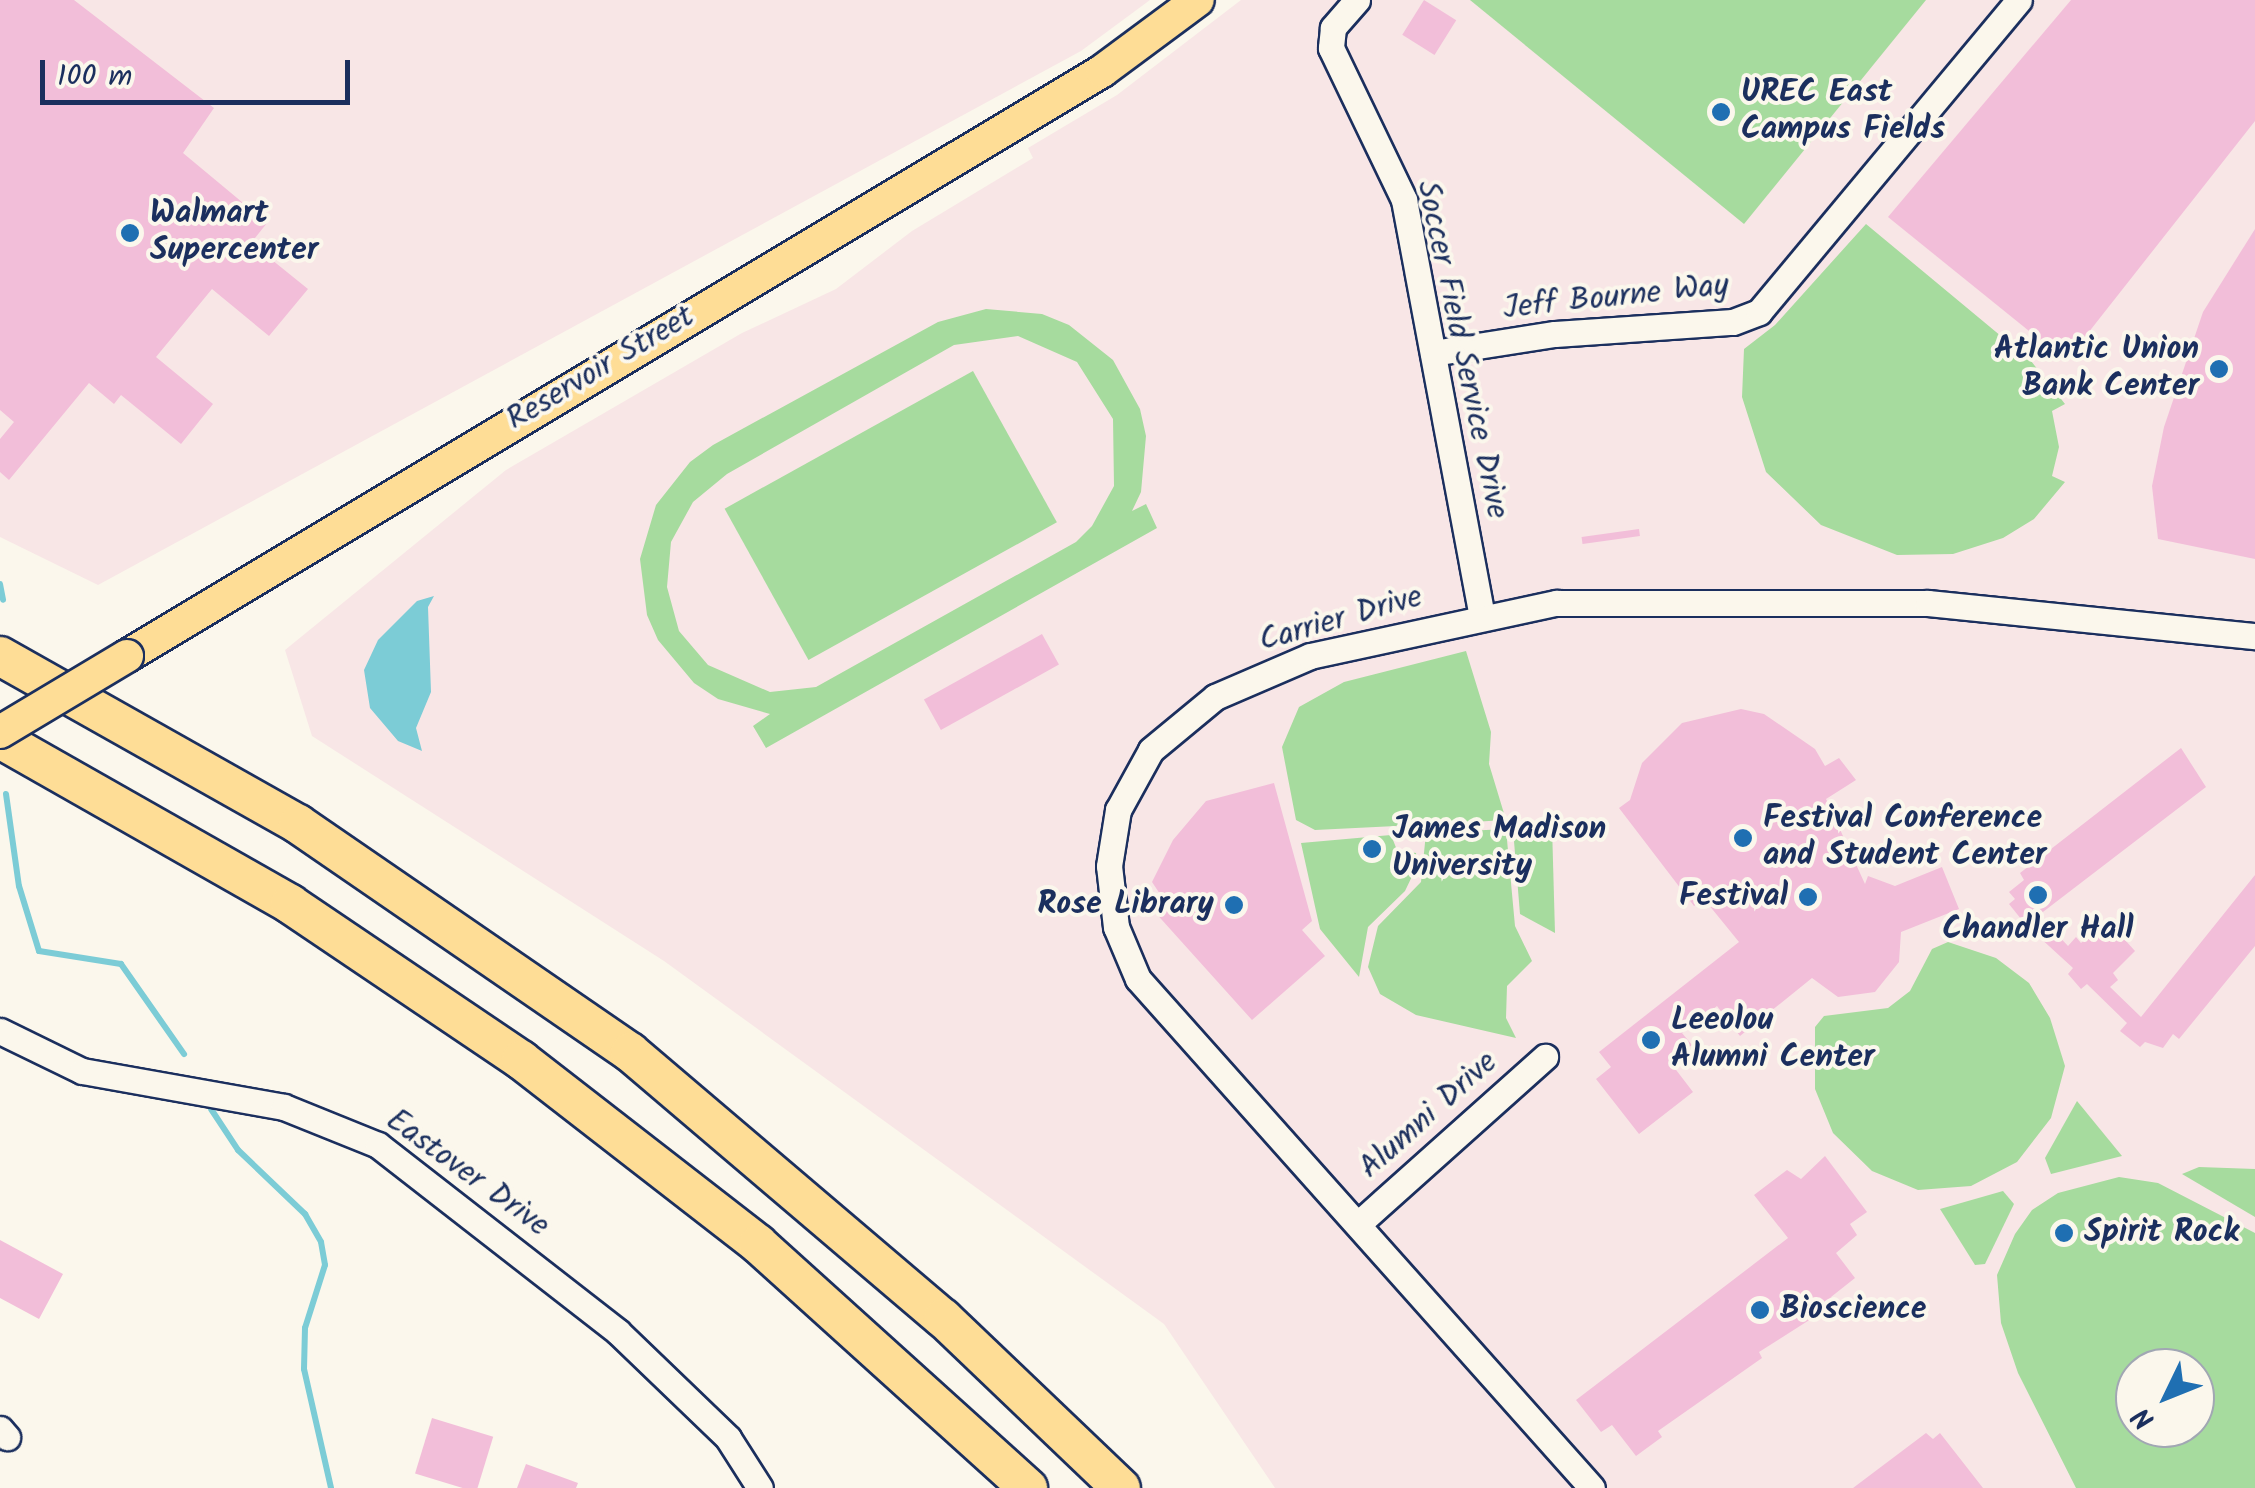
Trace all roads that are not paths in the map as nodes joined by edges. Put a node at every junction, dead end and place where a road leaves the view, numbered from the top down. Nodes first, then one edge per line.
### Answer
1 (1156, 0) edge
2 (1198, 0) edge
3 (1357, 0) edge
4 (2019, 0) edge
5 (1112, 65) junction
6 (1433, 354) junction
7 (1482, 615) junction
8 (2255, 636) edge
9 (0, 656) edge
10 (0, 735) edge
11 (0, 1031) edge
12 (1544, 1057) dead end
13 (1358, 1224) junction
14 (760, 1488) edge
15 (1028, 1488) edge
16 (1120, 1488) edge
17 (1592, 1488) edge

1 - 5 main road
2 - 5 main road, Reservoir Street
3 - 6 street, Soccer Field Service Drive
4 - 6 street, Jeff Bourne Way
5 - 10 main road, Reservoir Street, bridge
6 - 7 street, Soccer Field Service Drive
7 - 8 street, Carrier Drive
7 - 13 street, Carrier Drive
9 - 16 highway
10 - 15 highway
11 - 14 street, Eastover Drive
12 - 13 street, Alumni Drive
13 - 17 street, Carrier Drive

